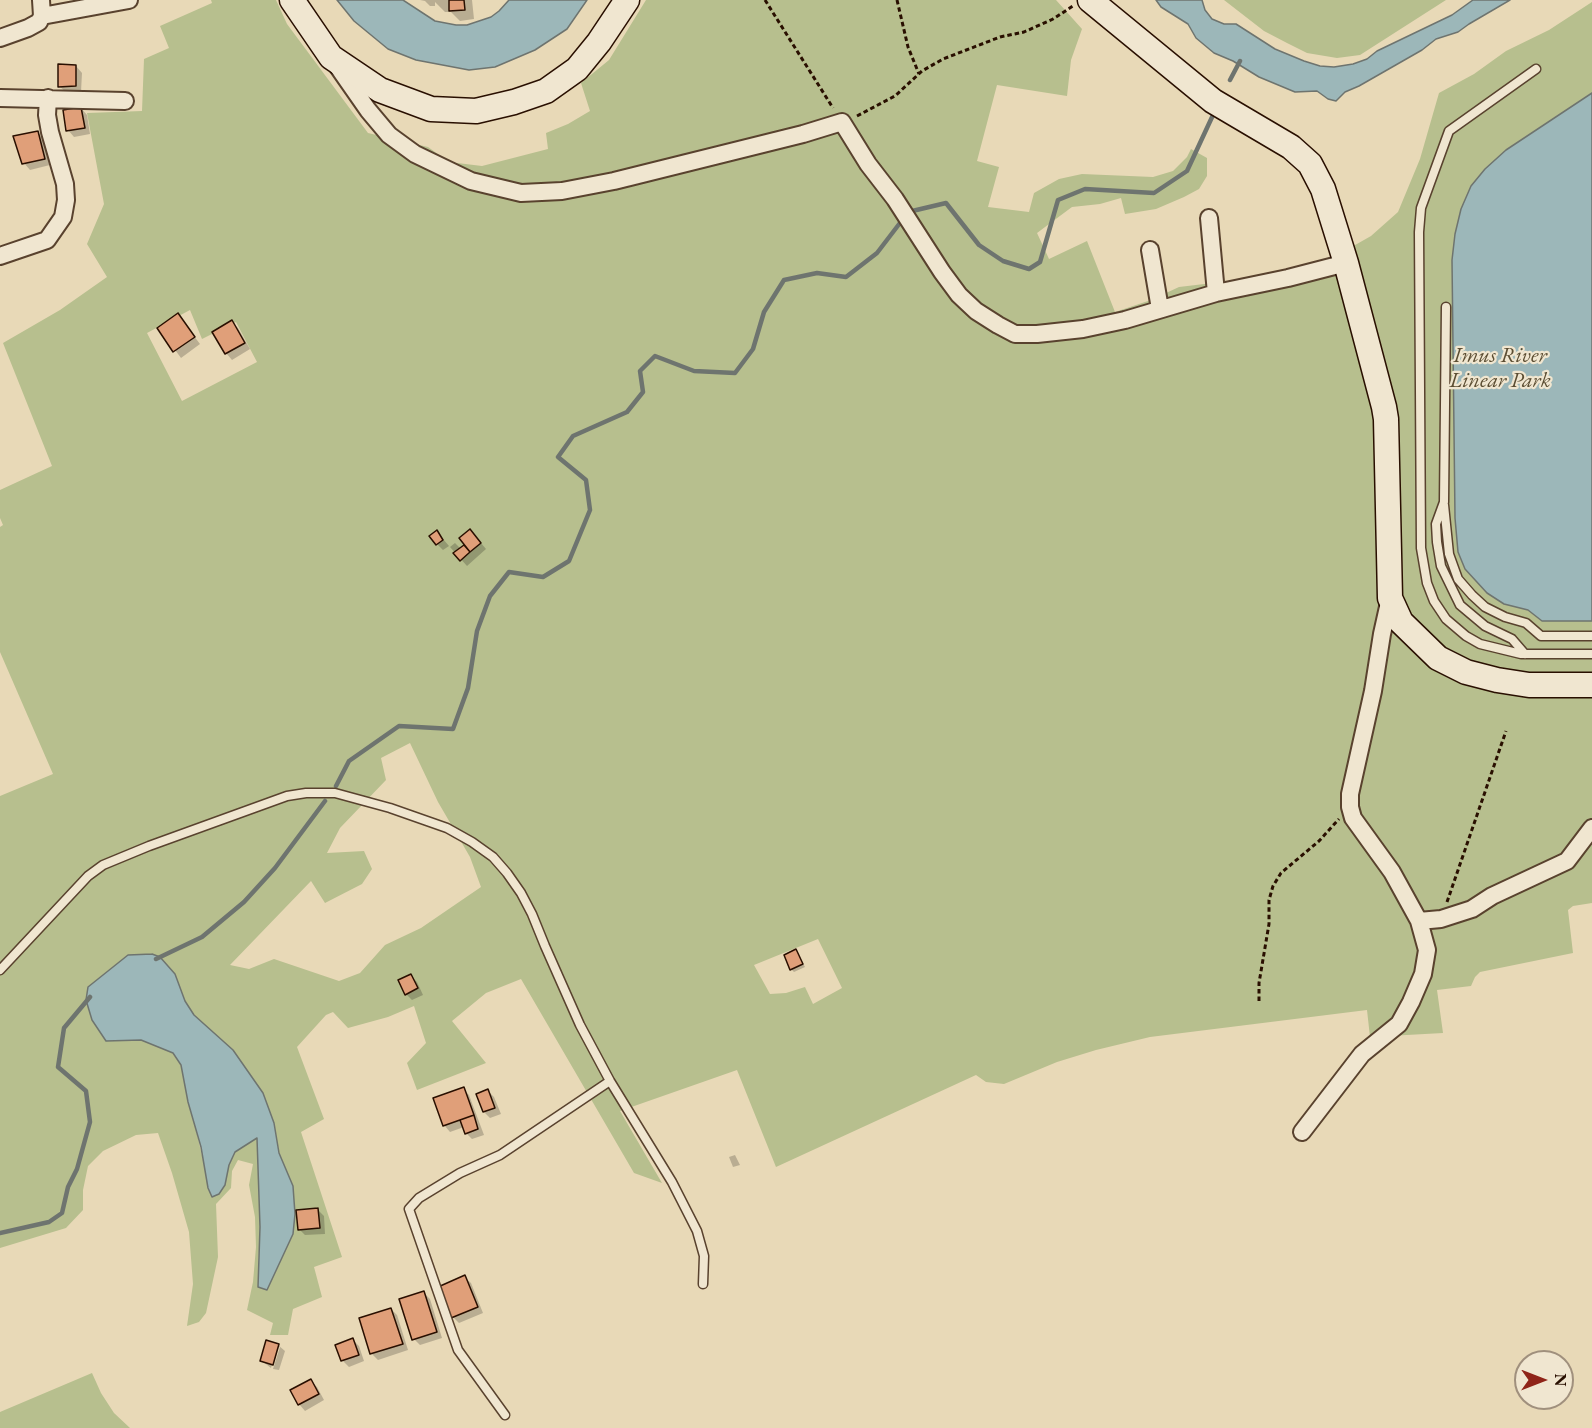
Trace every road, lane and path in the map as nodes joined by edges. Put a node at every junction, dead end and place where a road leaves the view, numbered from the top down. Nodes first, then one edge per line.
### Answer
1 (129, 0) edge
2 (292, 0) edge
3 (627, 0) edge
4 (765, 0) edge
5 (897, 0) edge
6 (1082, 0) edge
7 (1090, 0) edge
8 (41, 8) edge
9 (0, 38) edge
10 (331, 57) junction
11 (1536, 69) dead end
12 (919, 74) junction
13 (0, 98) edge
14 (48, 98) junction
15 (125, 101) dead end
16 (842, 122) junction
17 (1209, 218) dead end
18 (1150, 250) dead end
19 (0, 256) edge
20 (1346, 263) junction
21 (1216, 293) junction
22 (1446, 307) dead end
23 (1160, 309) junction
24 (1444, 502) junction
25 (1390, 598) junction
26 (1592, 636) edge
27 (1525, 654) junction
28 (1592, 654) edge
29 (1592, 685) edge
30 (1506, 731) dead end
31 (1350, 807) junction
32 (1592, 828) edge
33 (1441, 919) junction
34 (1419, 921) junction
35 (0, 970) edge
36 (1259, 1001) dead end
37 (610, 1081) junction
38 (1302, 1132) dead end
39 (703, 1284) dead end
40 (505, 1414) dead end

1 - 8 street
2 - 10 main road
3 - 10 main road
4 - 16 path
5 - 12 path
6 - 12 path
7 - 20 main road
8 - 9 street
10 - 16 street
11 - 27 lane
12 - 16 path
13 - 14 street
14 - 15 street
14 - 19 street
16 - 23 street
17 - 21 street
18 - 23 street
20 - 21 street
20 - 25 main road
21 - 23 street
22 - 24 lane
24 - 26 lane
24 - 27 lane
25 - 29 main road
25 - 31 street
27 - 28 lane
30 - 33 path
31 - 34 street
31 - 36 path
32 - 33 street
33 - 34 street
34 - 38 street
35 - 37 lane
37 - 39 lane
37 - 40 lane

